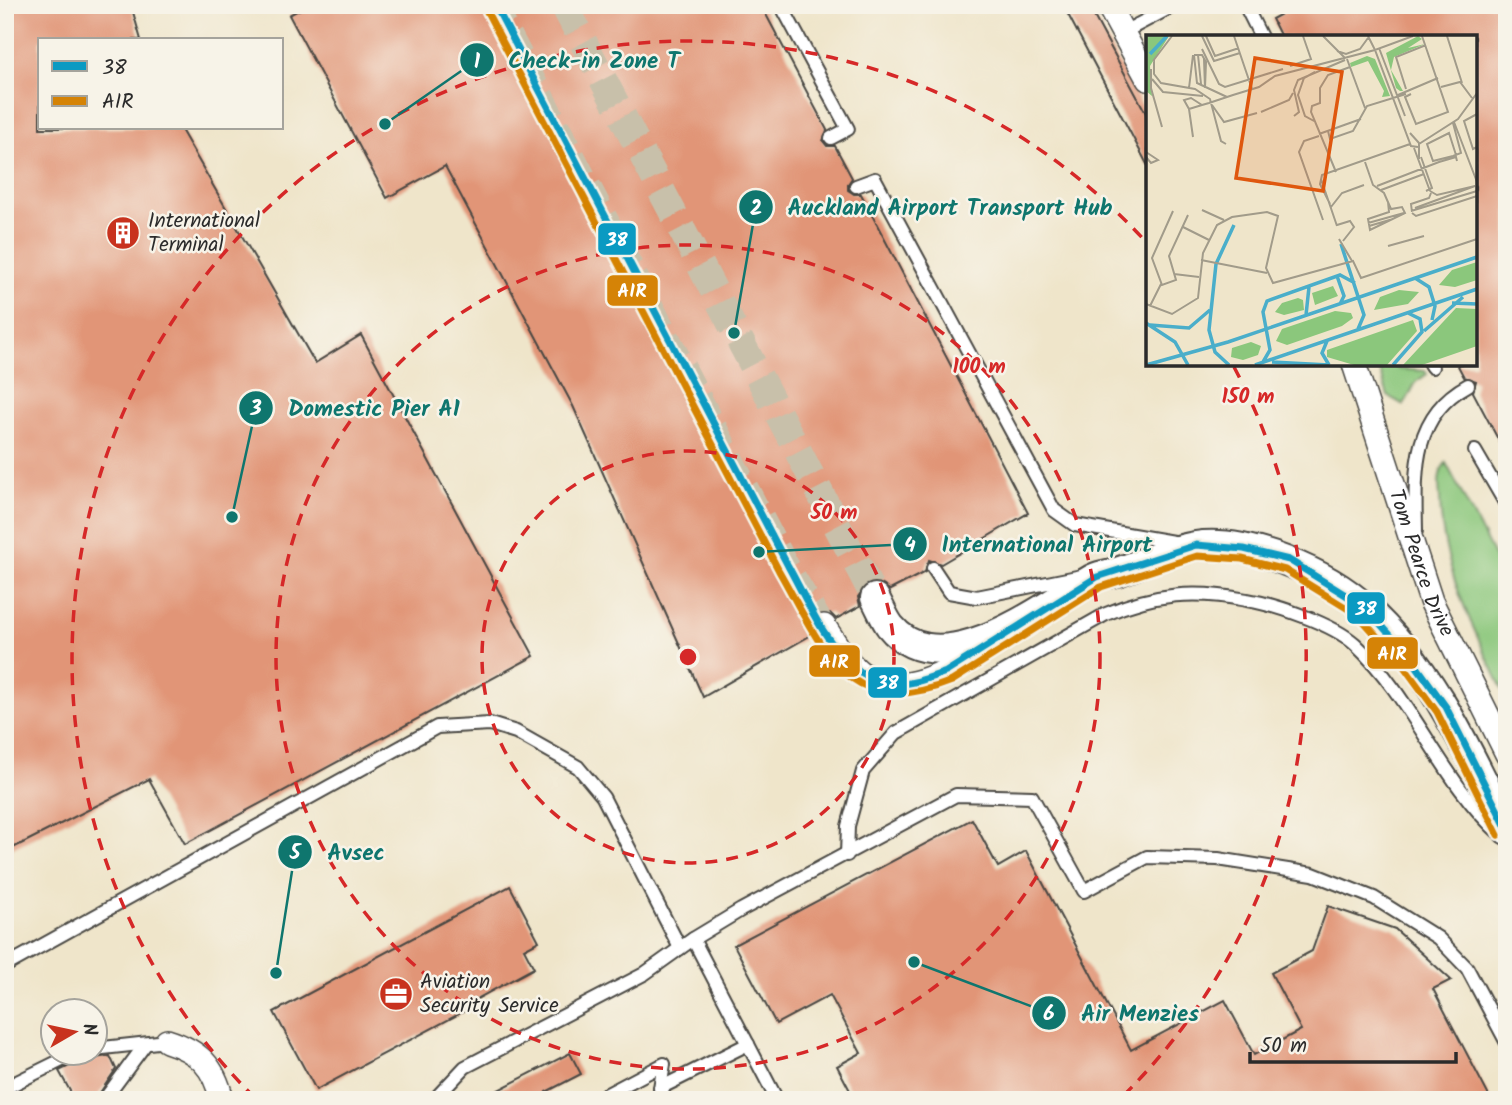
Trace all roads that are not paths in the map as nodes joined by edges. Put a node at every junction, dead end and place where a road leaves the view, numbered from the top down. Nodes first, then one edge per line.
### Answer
1 (781, 5) edge
2 (1108, 5) edge
3 (1175, 5) edge
4 (1245, 5) edge
5 (1122, 33) junction
6 (1260, 35) edge
7 (1146, 75) edge
8 (831, 138) dead end
9 (856, 186) dead end
10 (1355, 366) edge
11 (1468, 384) dead end
12 (1475, 451) dead end
13 (1507, 506) edge
14 (1196, 545) junction
15 (1416, 552) junction
16 (933, 568) dead end
17 (1097, 577) junction
18 (875, 598) tunnel mouth
19 (824, 626) tunnel mouth
20 (1507, 754) edge
21 (1507, 830) edge
22 (1507, 841) edge
23 (847, 855) junction
24 (693, 939) junction
25 (680, 948) junction
26 (5, 966) edge
27 (1507, 1043) edge
28 (155, 1044) junction
29 (748, 1044) junction
30 (108, 1048) edge
31 (50, 1066) edge
32 (5, 1088) edge
33 (663, 1094) edge
34 (104, 1100) edge
35 (222, 1100) edge
36 (434, 1100) edge
37 (596, 1100) edge
38 (777, 1100) edge

1 - 8 lane
2 - 5 street
3 - 5 lane
4 - 6 lane
5 - 7 street
9 - 14 lane
10 - 15 street, Tom Pearce Drive
11 - 15 lane
12 - 13 lane
14 - 17 street
14 - 21 street
15 - 20 street, Tom Pearce Drive
16 - 17 lane
17 - 18 street
17 - 19 street
22 - 23 lane
23 - 24 lane
23 - 27 lane
24 - 25 lane
24 - 29 lane
25 - 26 lane
25 - 36 lane
28 - 30 lane
28 - 34 lane
28 - 35 street
29 - 33 lane
29 - 38 lane
31 - 32 lane
33 - 37 lane

